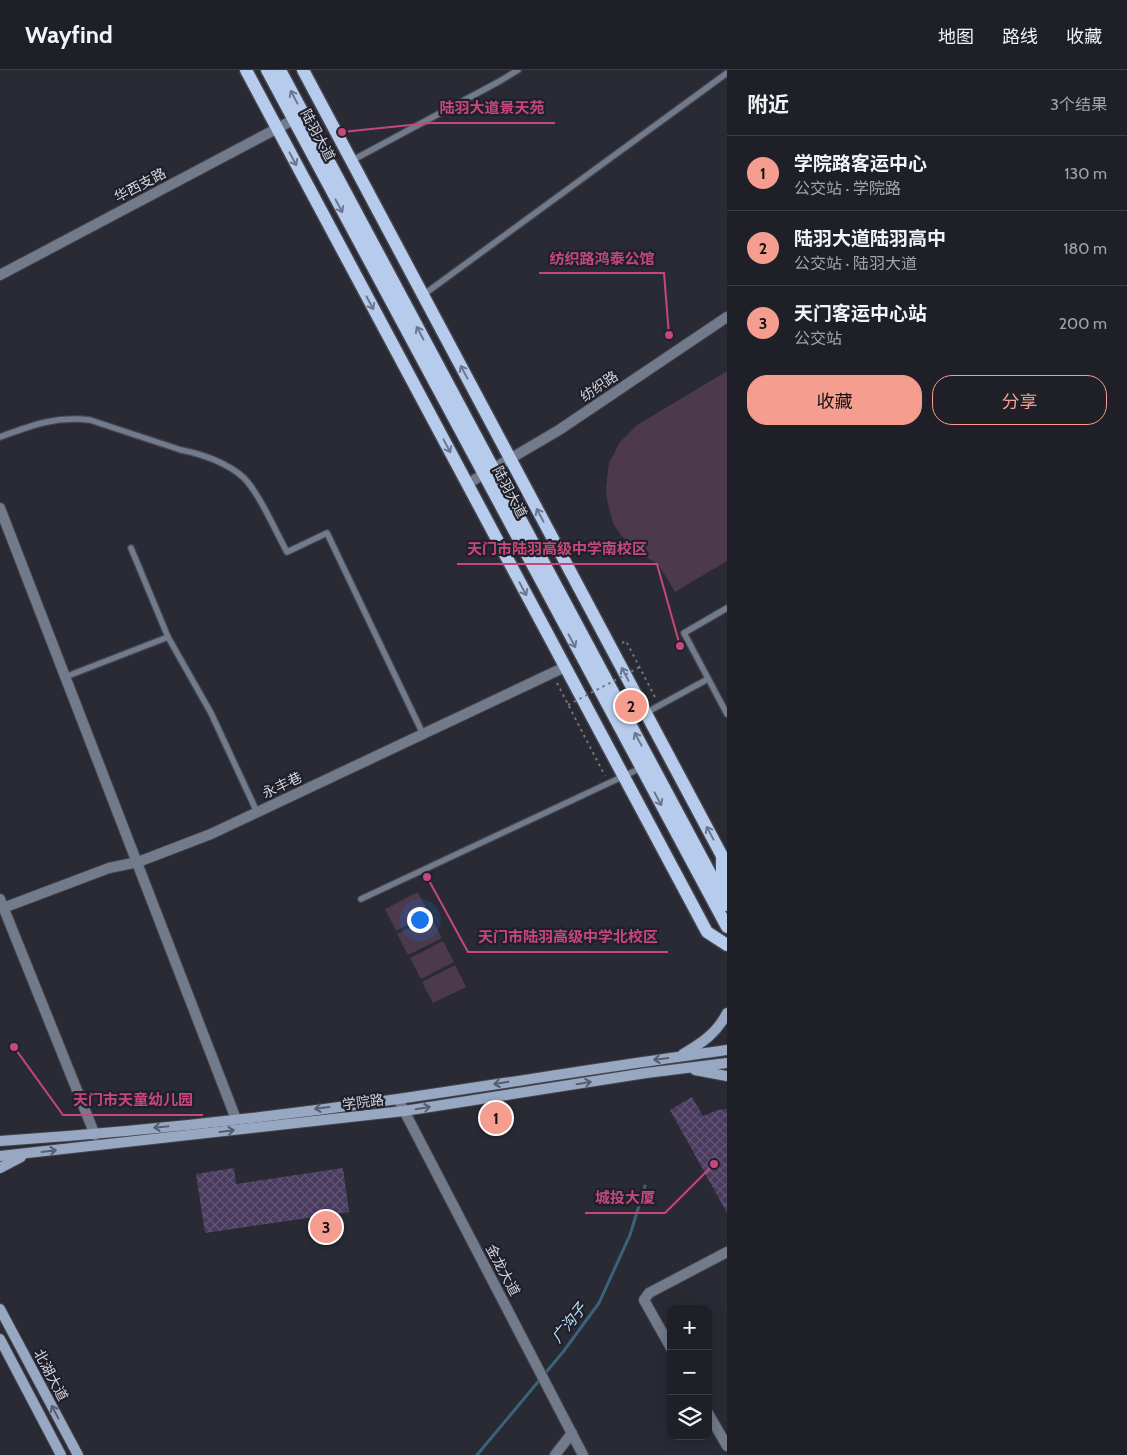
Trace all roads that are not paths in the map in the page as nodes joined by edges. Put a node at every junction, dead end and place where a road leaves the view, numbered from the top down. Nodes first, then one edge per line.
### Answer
1 (246, 70) edge
2 (267, 70) edge
3 (280, 70) edge
4 (303, 70) edge
5 (518, 70) edge
6 (727, 73) edge
7 (293, 120) junction
8 (277, 129) junction
9 (351, 161) junction
10 (0, 274) edge
11 (423, 295) junction
12 (727, 317) edge
13 (0, 437) edge
14 (510, 459) junction
15 (488, 471) junction
16 (467, 484) junction
17 (0, 508) edge
18 (131, 548) dead end
19 (727, 608) edge
20 (168, 637) junction
21 (565, 667) junction
22 (65, 677) junction
23 (708, 679) junction
24 (646, 713) junction
25 (727, 714) edge
26 (628, 722) junction
27 (423, 734) junction
28 (641, 768) junction
29 (623, 776) junction
30 (257, 812) junction
31 (724, 860) edge
32 (138, 862) junction
33 (360, 899) dead end
34 (725, 901) edge
35 (2, 904) edge
36 (727, 927) edge
37 (727, 945) edge
38 (727, 1013) edge
39 (727, 1050) edge
40 (680, 1057) junction
41 (727, 1062) edge
42 (681, 1068) junction
43 (727, 1076) edge
44 (398, 1099) junction
45 (404, 1111) junction
46 (236, 1119) junction
47 (95, 1135) junction
48 (0, 1137) edge
49 (22, 1140) junction
50 (0, 1142) edge
51 (26, 1154) junction
52 (0, 1156) edge
53 (0, 1168) edge
54 (727, 1252) edge
55 (0, 1309) edge
56 (0, 1338) edge
57 (667, 1341) edge
58 (712, 1420) edge
59 (572, 1433) junction
60 (727, 1446) edge
61 (581, 1450) edge
62 (61, 1455) edge
63 (78, 1455) edge
64 (555, 1455) edge
65 (572, 1455) edge

1 - 8 main road
2 - 7 main road, 陆羽大道
15 -> 3 main road, 陆羽大道
4 - 9 main road
5 - 9 lane
6 - 11 lane
7 - 8 street, 华西支路
7 -> 15 main road, 陆羽大道
8 - 10 street, 华西支路
8 -> 16 main road
9 - 11 main road
14 -> 11 main road
12 - 14 street, 纺织路
13 - 27 lane
14 - 15 street, 纺织路
24 -> 14 main road
15 - 16 street, 纺织路
15 - 26 main road, 陆羽大道
15 -> 28 main road, 陆羽大道
16 -> 21 main road
17 - 22 street
18 - 20 lane
19 - 23 lane
20 - 22 lane
20 - 30 lane
21 - 27 street, 永丰巷
21 - 29 main road
22 - 32 street
23 - 24 lane
23 - 25 lane
24 - 26 lane
31 -> 24 main road
34 -> 26 main road, 陆羽大道
27 - 30 street, 永丰巷
28 - 29 lane
28 -> 36 main road, 陆羽大道
29 - 33 lane
29 - 37 main road
30 - 32 street, 永丰巷
31 - 34 main road
32 - 35 street, 永丰巷
32 - 46 street
35 - 47 street
38 - 40 main road
39 - 40 main road, 学院路
40 -> 44 main road, 学院路
41 - 42 main road, 学院路
42 - 43 main road
45 -> 42 main road, 学院路
44 - 45 street, 金龙大道
44 -> 46 main road, 学院路
51 -> 45 main road, 学院路
45 - 59 street, 金龙大道
46 -> 47 main road, 学院路
47 - 49 main road, 学院路
48 - 49 main road
49 - 50 main road, 学院路
51 - 52 main road, 学院路
51 - 53 main road
54 - 57 street
63 -> 55 main road, 北湖大道
56 - 62 main road, 北湖大道
58 - 60 street
59 - 61 street, 金龙大道
59 - 64 street
61 - 65 street

